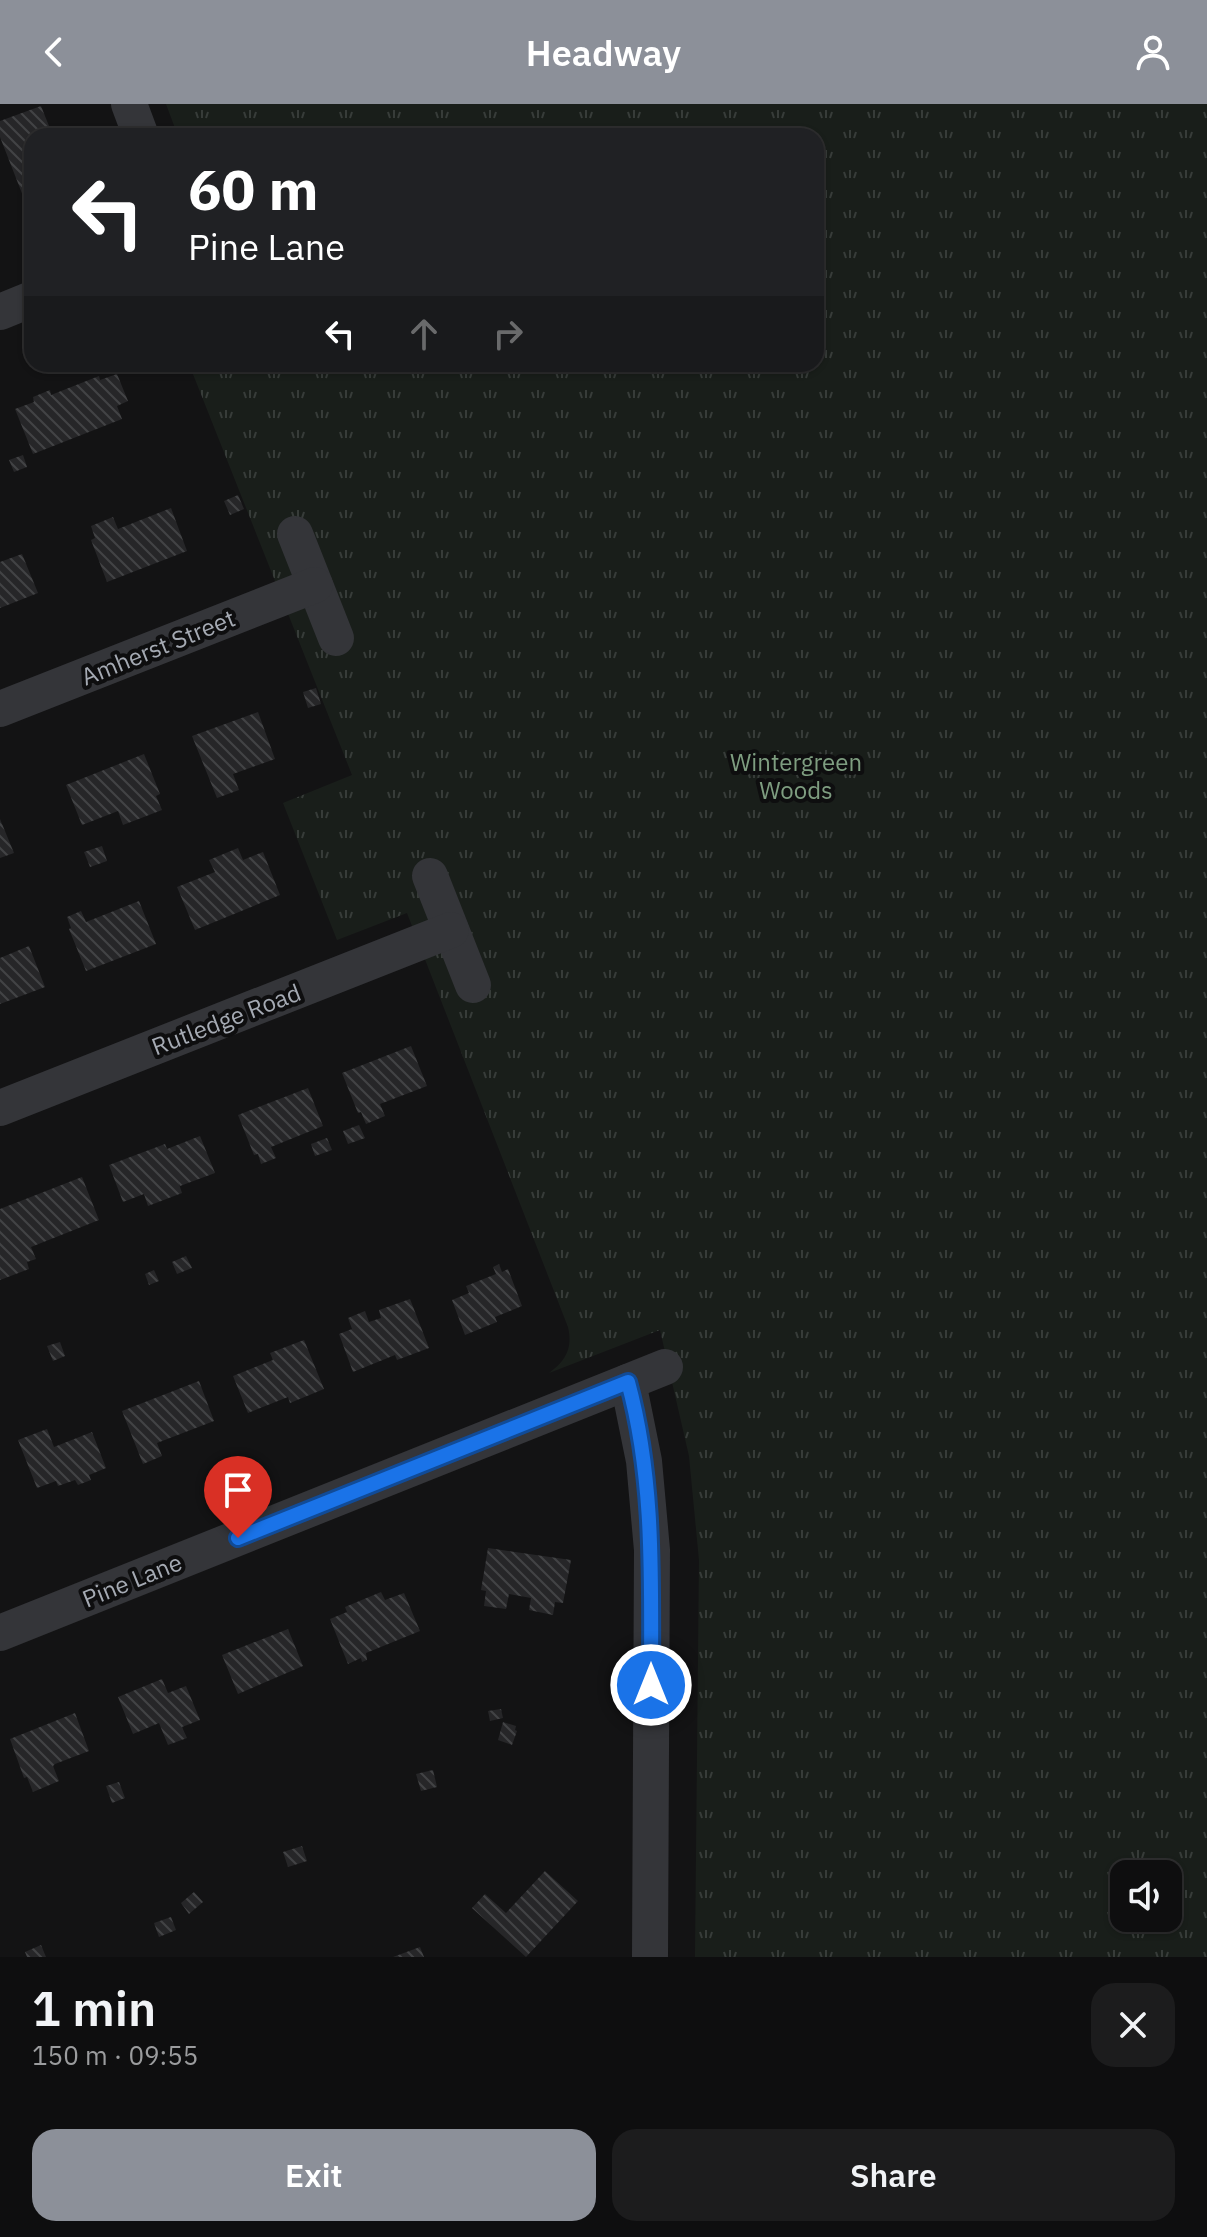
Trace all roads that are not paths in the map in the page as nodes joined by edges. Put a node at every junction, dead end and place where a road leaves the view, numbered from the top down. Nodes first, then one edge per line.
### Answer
1 (129, 104) edge
2 (138, 128) edge
3 (24, 302) edge
4 (0, 312) edge
5 (295, 534) dead end
6 (315, 585) junction
7 (336, 638) dead end
8 (0, 709) edge
9 (430, 876) dead end
10 (451, 930) junction
11 (473, 985) dead end
12 (0, 1108) edge
13 (665, 1367) dead end
14 (628, 1382) junction
15 (0, 1633) edge
16 (650, 1957) edge

1 - 2 street
3 - 4 street
5 - 6 street
6 - 7 street
6 - 8 street, Amherst Street
9 - 10 street
10 - 11 street
10 - 12 street, Rutledge Road
13 - 14 street, Pine Lane
14 - 15 street, Pine Lane
14 - 16 street

